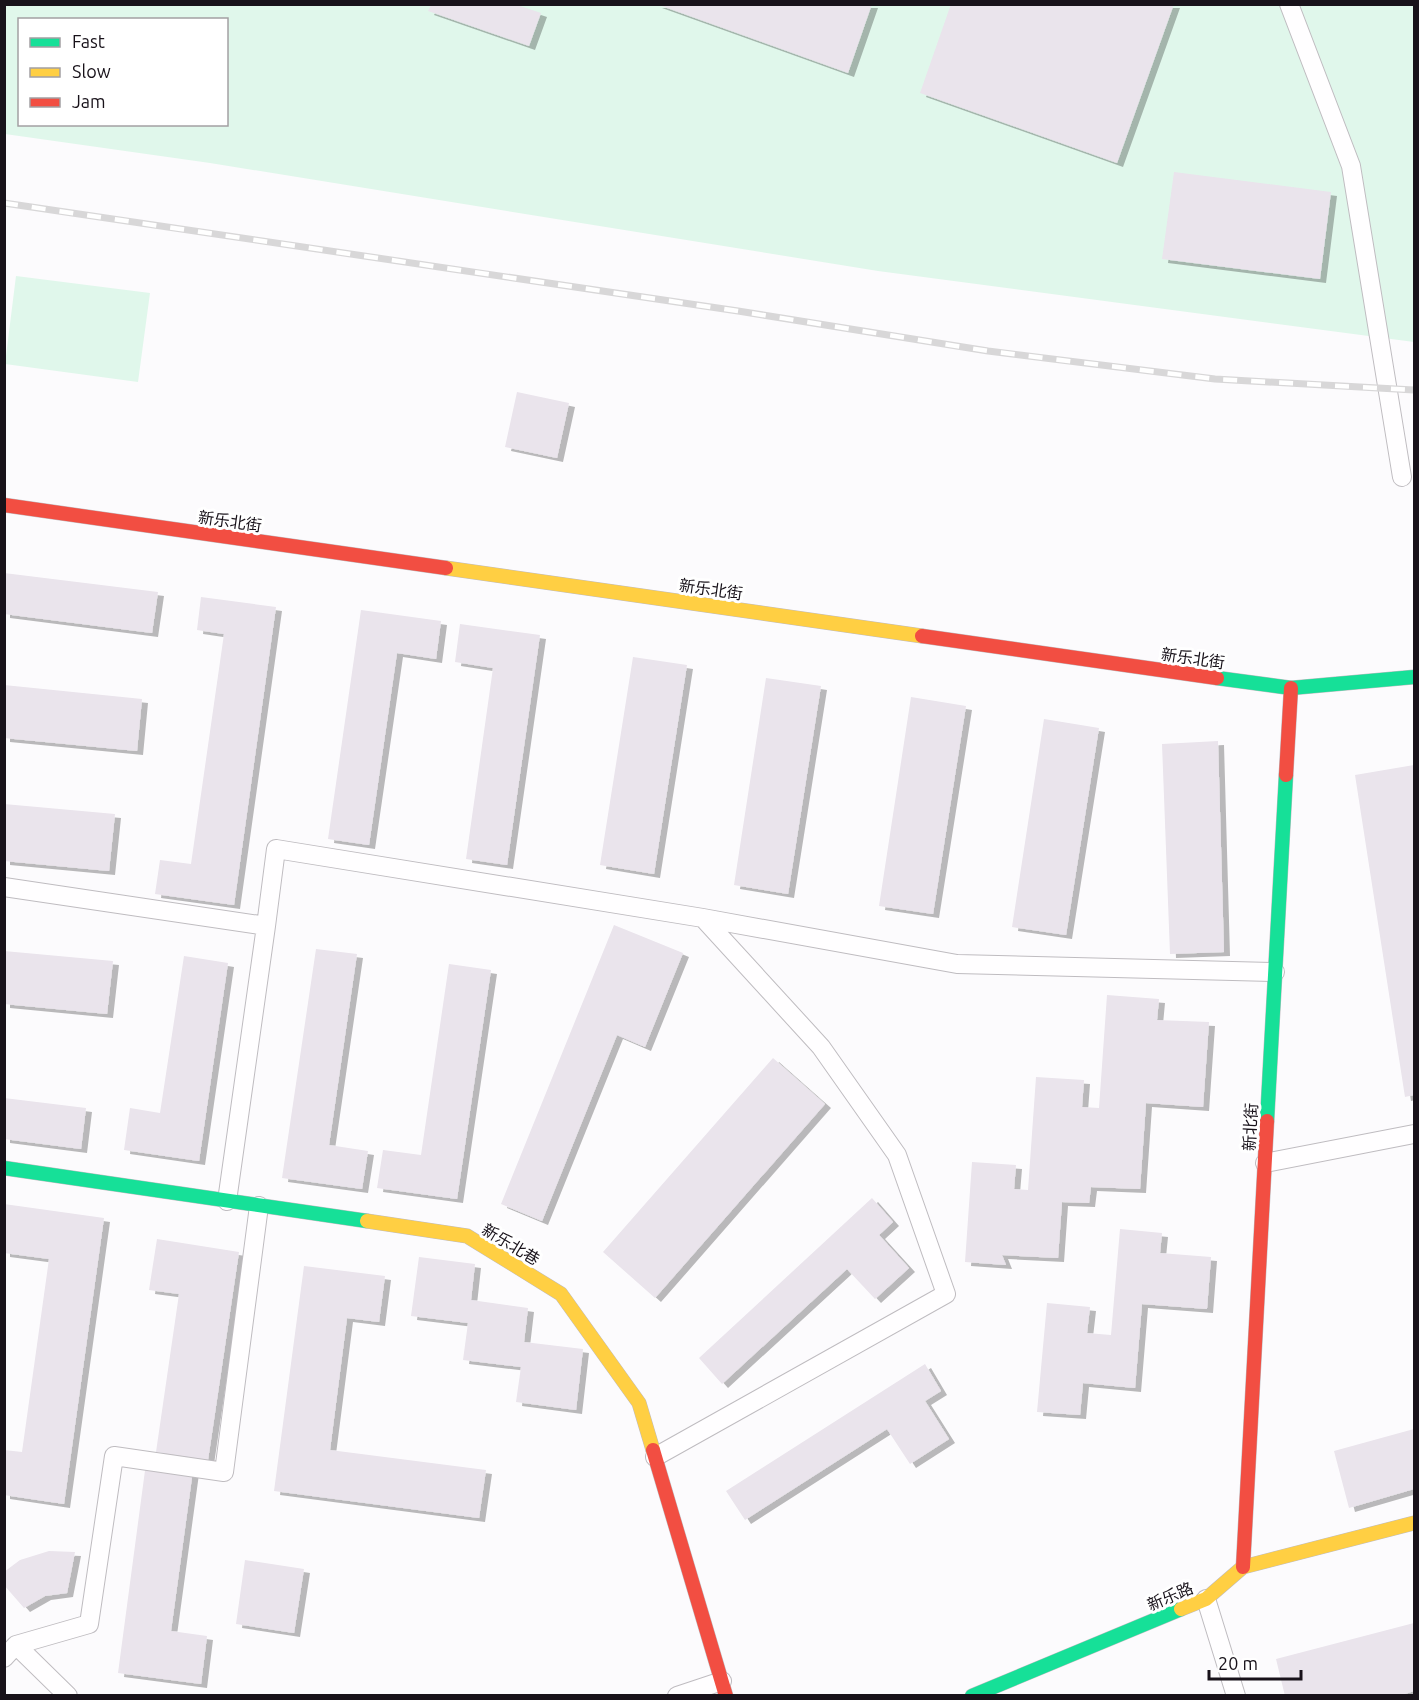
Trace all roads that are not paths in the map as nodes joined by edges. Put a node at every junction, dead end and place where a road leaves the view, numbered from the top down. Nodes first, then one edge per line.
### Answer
1 (1289, 4) edge
2 (1402, 477) dead end
3 (4, 505) edge
4 (1414, 677) edge
5 (1291, 688) junction
6 (4, 887) edge
7 (703, 918) junction
8 (266, 926) junction
9 (1275, 972) junction
10 (1414, 1134) edge
11 (1265, 1163) junction
12 (4, 1168) edge
13 (227, 1201) junction
14 (259, 1206) junction
15 (655, 1457) junction
16 (1414, 1523) edge
17 (1243, 1567) junction
18 (1206, 1599) junction
19 (10, 1652) edge
20 (724, 1688) edge
21 (68, 1695) edge
22 (677, 1695) edge
23 (972, 1695) edge
24 (1236, 1695) edge

1 - 2 lane
3 - 5 street, 新乐北街
4 - 5 street, 新乐北街
5 - 9 street, 新北街
6 - 8 lane
7 - 8 lane
7 - 9 lane
7 - 15 lane
8 - 13 lane
9 - 11 street, 新北街
10 - 11 lane
11 - 17 street, 新北街
12 - 13 street, 新乐北巷
13 - 14 street, 新乐北巷
14 - 15 street, 新乐北巷
14 - 19 lane
15 - 20 street, 新乐北巷
16 - 17 street, 新乐路
17 - 18 street, 新乐路
18 - 23 street, 新乐路
18 - 24 lane
19 - 21 lane
20 - 22 lane

